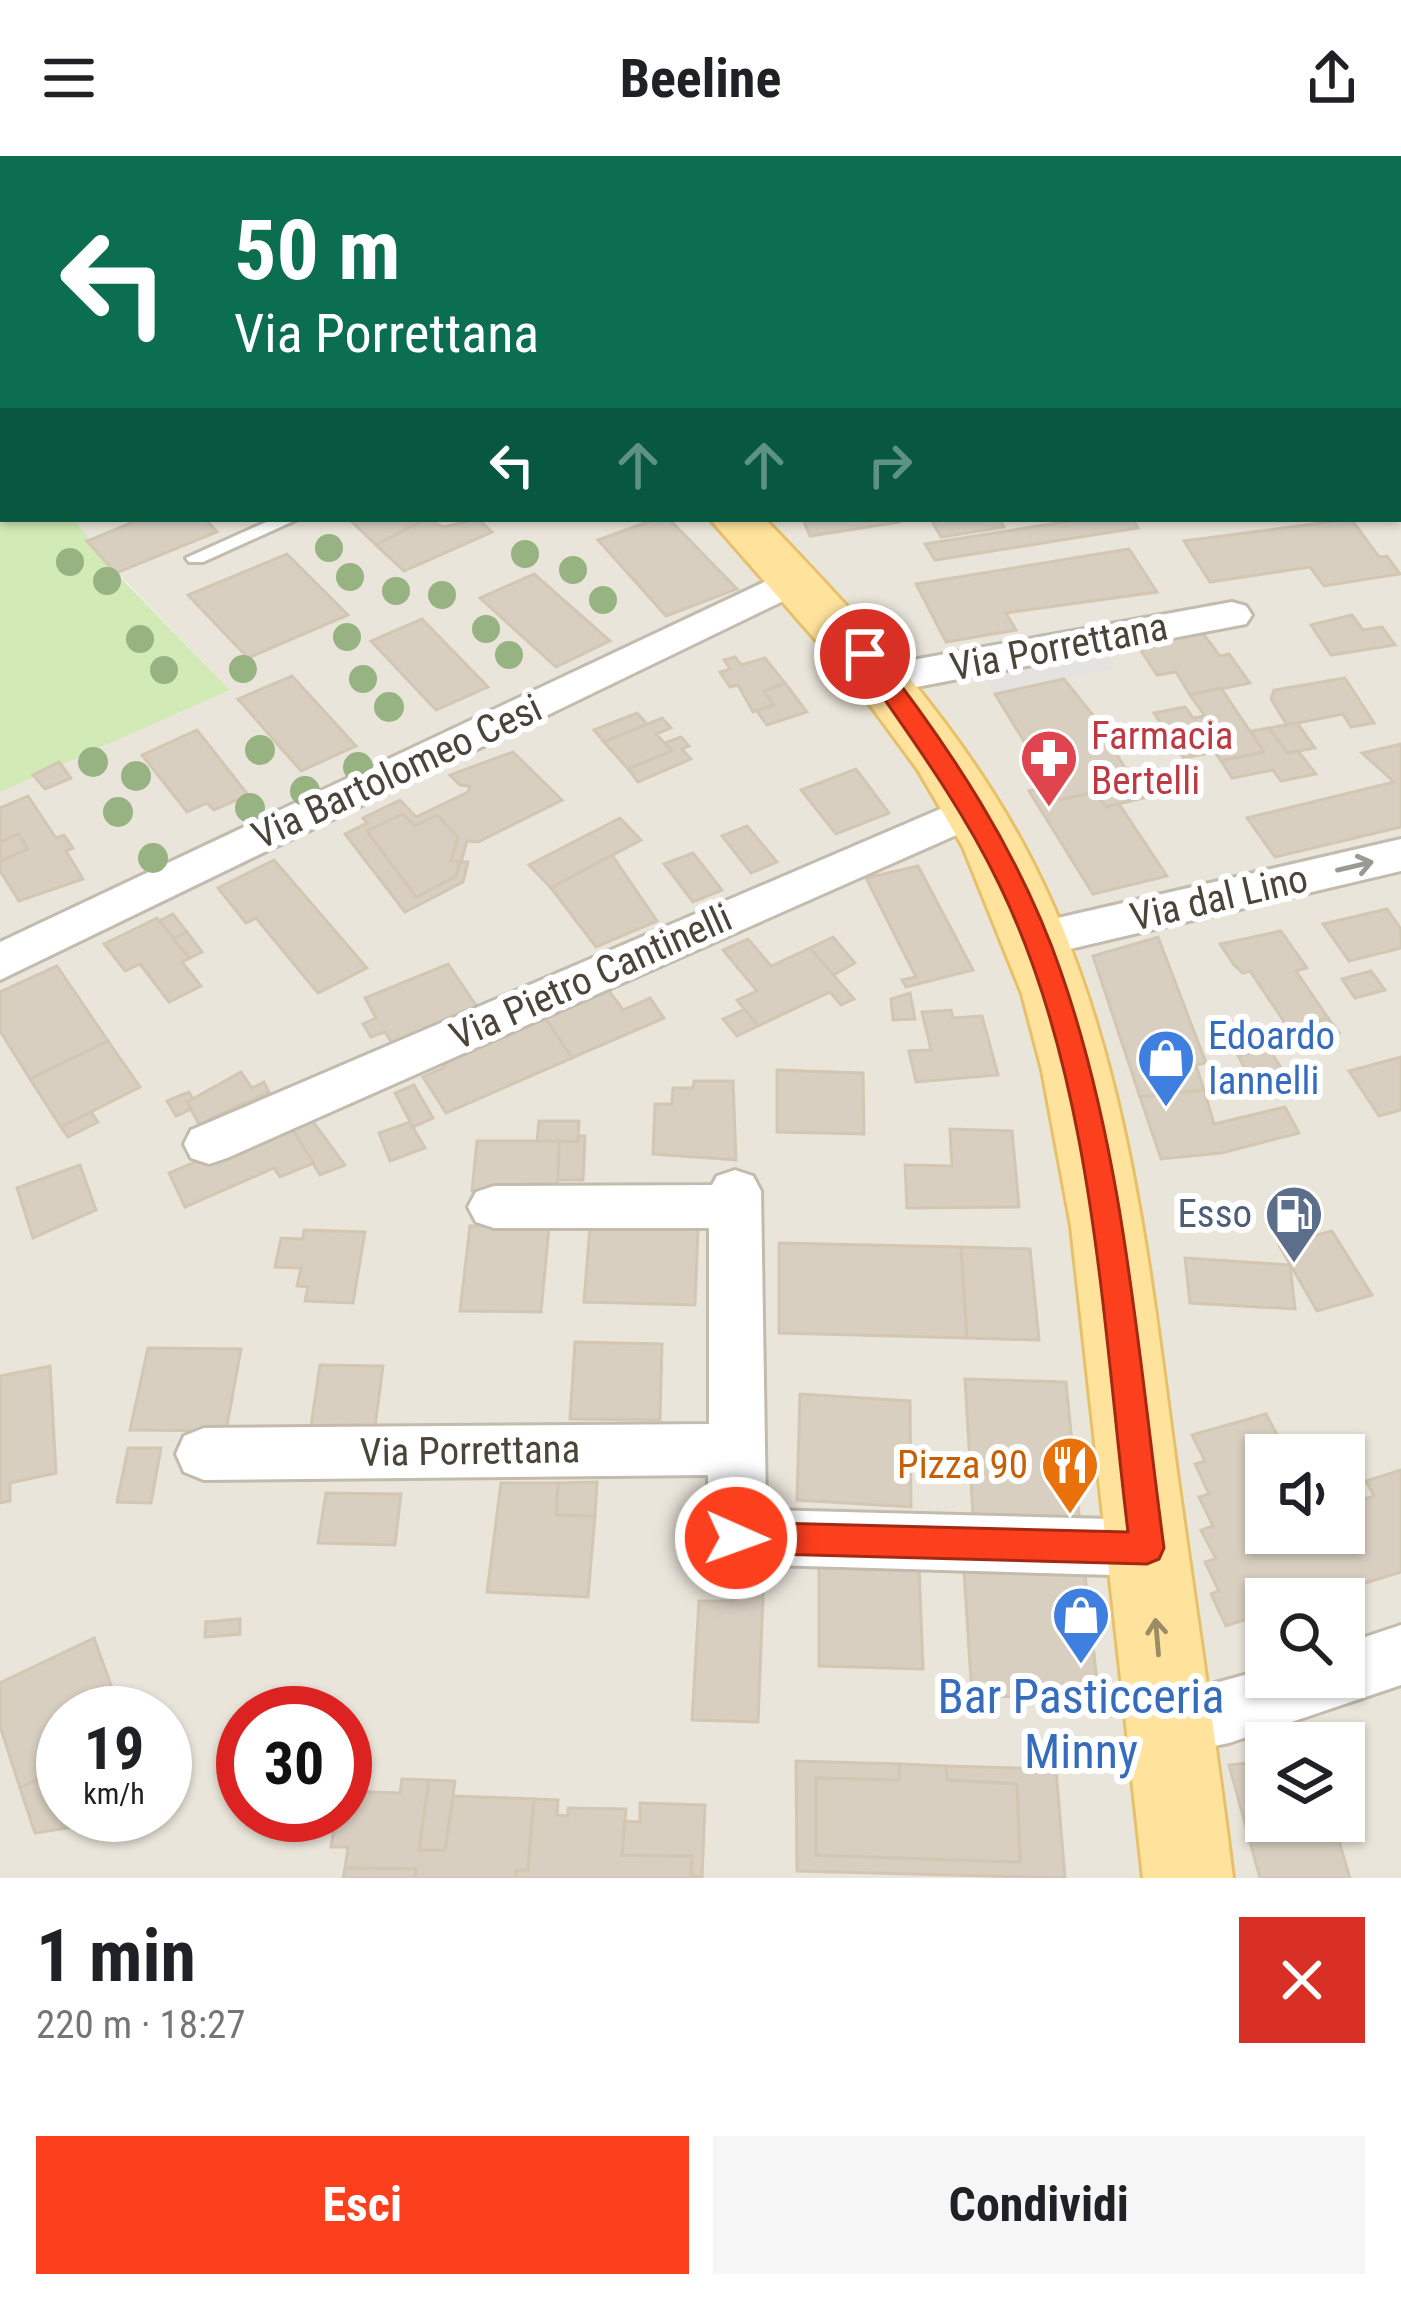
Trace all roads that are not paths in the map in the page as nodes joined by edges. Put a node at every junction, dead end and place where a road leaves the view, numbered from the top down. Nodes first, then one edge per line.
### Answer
1 (282, 522) edge
2 (739, 522) edge
3 (196, 558) dead end
4 (794, 580) junction
5 (1232, 615) dead end
6 (885, 680) junction
7 (973, 810) junction
8 (1401, 855) edge
9 (1036, 940) junction
10 (0, 962) edge
11 (208, 1144) dead end
12 (494, 1207) dead end
13 (737, 1448) junction
14 (204, 1454) dead end
15 (1147, 1548) junction
16 (1401, 1654) edge
17 (1365, 1667) edge
18 (1271, 1698) edge
19 (1169, 1724) junction
20 (1188, 1878) edge

1 - 3 lane
2 - 4 main road, Via Porrettana
4 - 6 main road, Via Porrettana
4 - 10 street, Via Bartolomeo Cesi
5 - 6 street, Via Porrettana
6 - 7 main road, Via Porrettana
7 - 9 main road, Via Porrettana
7 - 11 street, Via Pietro Cantinelli
9 -> 8 street, Via dal Lino
9 - 15 main road, Via Porrettana
12 - 13 street
13 - 14 street, Via Porrettana
13 - 15 street
19 -> 15 main road, Via Porrettana
16 - 17 street
18 - 19 street
19 - 20 main road, Via Porrettana

